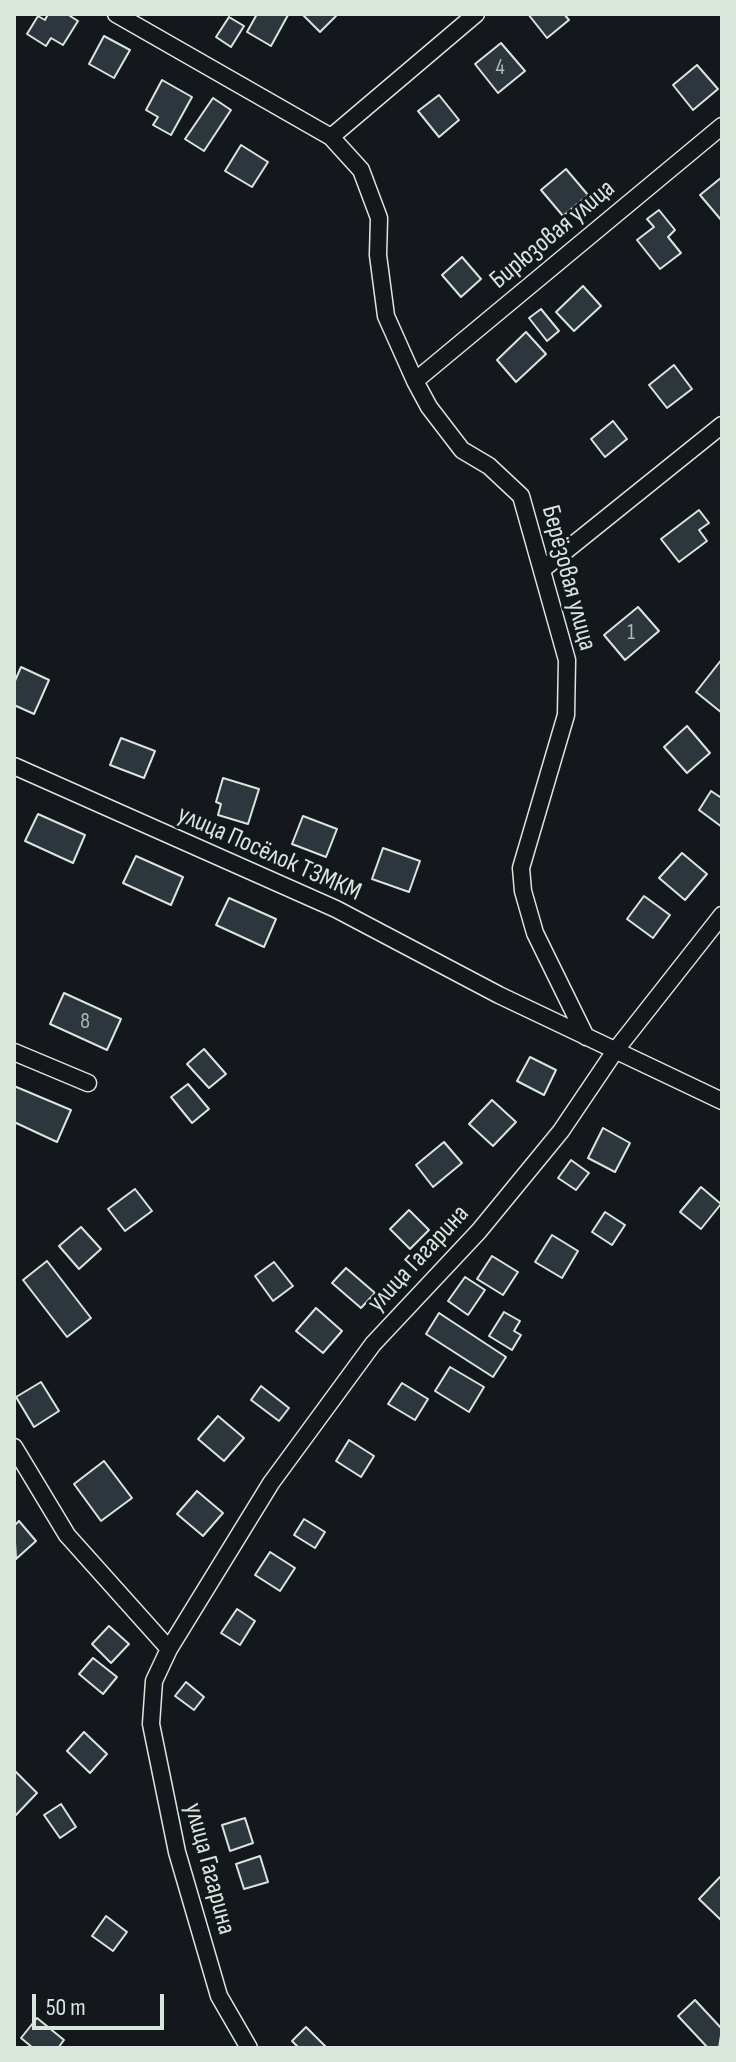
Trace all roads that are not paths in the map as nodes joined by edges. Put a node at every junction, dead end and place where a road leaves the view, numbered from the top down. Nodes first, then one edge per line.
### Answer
1 (116, 14) edge
2 (476, 14) edge
3 (722, 126) edge
4 (331, 137) junction
5 (415, 381) junction
6 (722, 425) edge
7 (543, 569) junction
8 (14, 766) edge
9 (722, 915) edge
10 (586, 1037) junction
11 (615, 1051) junction
12 (14, 1052) edge
13 (88, 1083) dead end
14 (722, 1101) edge
15 (14, 1447) edge
16 (169, 1649) junction
17 (249, 2048) edge

1 - 4 street, Берёзовая улица
2 - 4 street
3 - 5 street, Бирюзовая улица
4 - 5 street, Берёзовая улица
5 - 7 street, Берёзовая улица
6 - 7 street
7 - 10 street, Берёзовая улица
8 - 10 street, улица Посёлок ТЗМКМ
9 - 11 street, улица Гагарина
10 - 11 street, улица Посёлок ТЗМКМ
11 - 14 street, улица Посёлок ТЗМКМ
11 - 16 street, улица Гагарина
12 - 13 street
15 - 16 street
16 - 17 street, улица Гагарина

